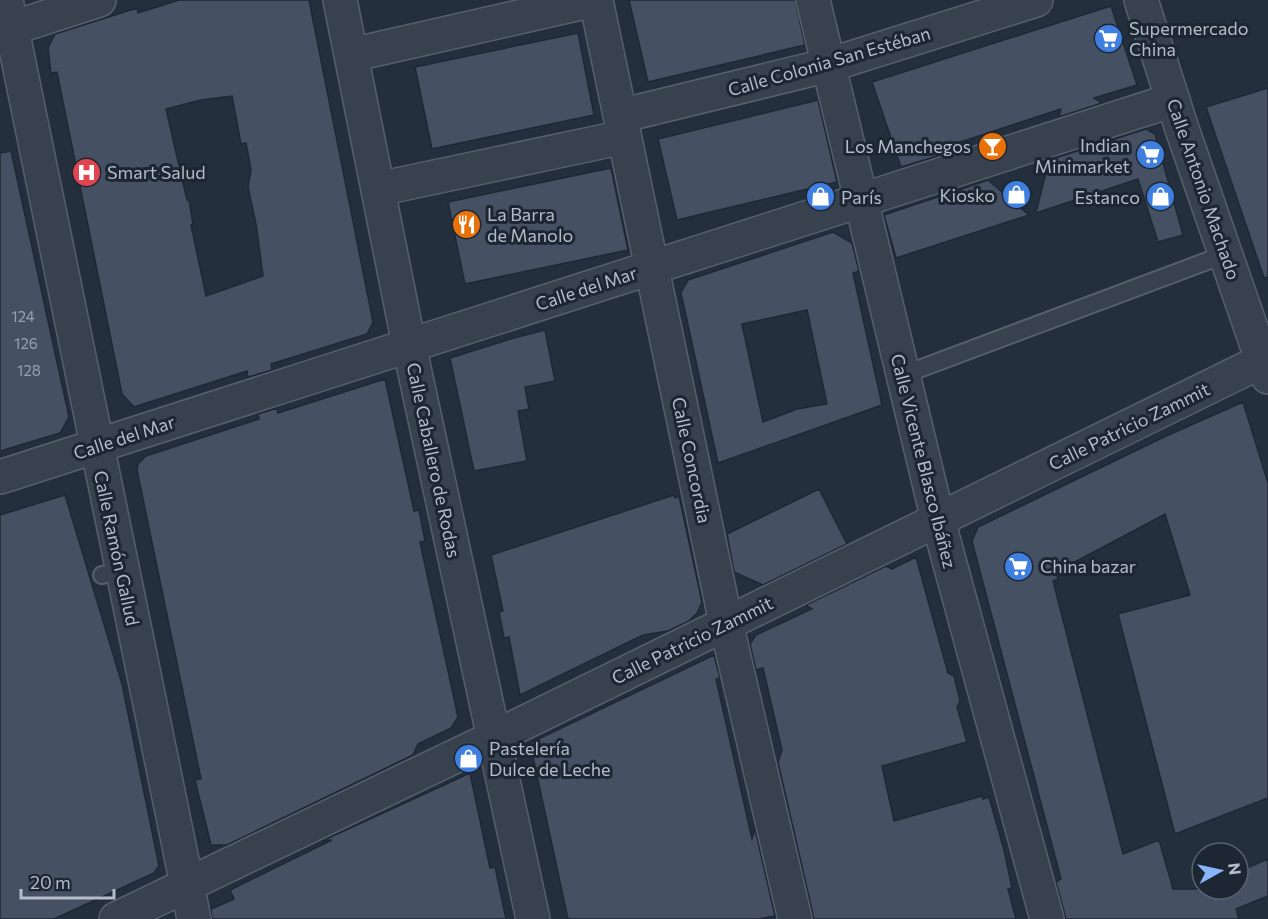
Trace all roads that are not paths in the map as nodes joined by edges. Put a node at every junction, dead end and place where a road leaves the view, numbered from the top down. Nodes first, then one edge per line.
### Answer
1 (99, 0) edge
2 (340, 0) edge
3 (595, 0) edge
4 (813, 0) edge
5 (1036, 0) edge
6 (1141, 0) edge
7 (6, 20) edge
8 (351, 55) junction
9 (829, 65) junction
10 (1173, 100) junction
11 (622, 127) junction
12 (378, 189) junction
13 (862, 200) junction
14 (1226, 254) junction
15 (652, 267) junction
16 (409, 345) junction
17 (1266, 366) edge
18 (903, 375) junction
19 (96, 446) junction
20 (0, 477) edge
21 (938, 520) junction
22 (726, 622) junction
23 (143, 675) junction
24 (495, 737) junction
25 (186, 884) junction
26 (116, 919) edge
27 (194, 919) edge
28 (533, 919) edge
29 (795, 919) edge
30 (1047, 919) edge

1 - 7 street
2 - 8 street, Calle Caballero de Rodas
3 - 8 street
3 - 11 street, Calle Concordia
4 - 9 street, Calle Vicente Blasco Ibáñez
5 - 9 street, Calle Colonia San Estéban
6 - 10 street, Calle Antonio Machado
7 - 19 street, Calle Ramón Gallud
8 - 12 street, Calle Caballero de Rodas
9 - 11 street, Calle Colonia San Estéban
9 - 13 street, Calle Vicente Blasco Ibáñez
10 - 13 street, Calle del Mar
10 - 14 street, Calle Antonio Machado
11 - 12 street, Calle Colonia San Estéban
11 - 15 street, Calle Concordia
12 - 16 street, Calle Caballero de Rodas
13 - 15 street, Calle del Mar
13 - 18 street, Calle Vicente Blasco Ibáñez
14 - 17 street, Calle Antonio Machado
14 - 18 lane
15 - 16 street, Calle del Mar
15 - 22 street, Calle Concordia
16 - 19 street, Calle del Mar
16 - 24 street, Calle Caballero de Rodas
17 - 21 street, Calle Patricio Zammit
18 - 21 street, Calle Vicente Blasco Ibáñez
19 - 20 street, Calle del Mar
19 - 23 street, Calle Ramón Gallud
19 - 23 lane
21 - 22 street, Calle Patricio Zammit
21 - 30 street, Calle Vicente Blasco Ibáñez
22 - 24 street, Calle Patricio Zammit
22 - 29 street, Calle Concordia
23 - 25 street, Calle Ramón Gallud
24 - 25 street, Calle Patricio Zammit
24 - 28 street, Calle Caballero de Rodas
25 - 26 street, Calle Patricio Zammit
25 - 27 street, Calle Ramón Gallud

